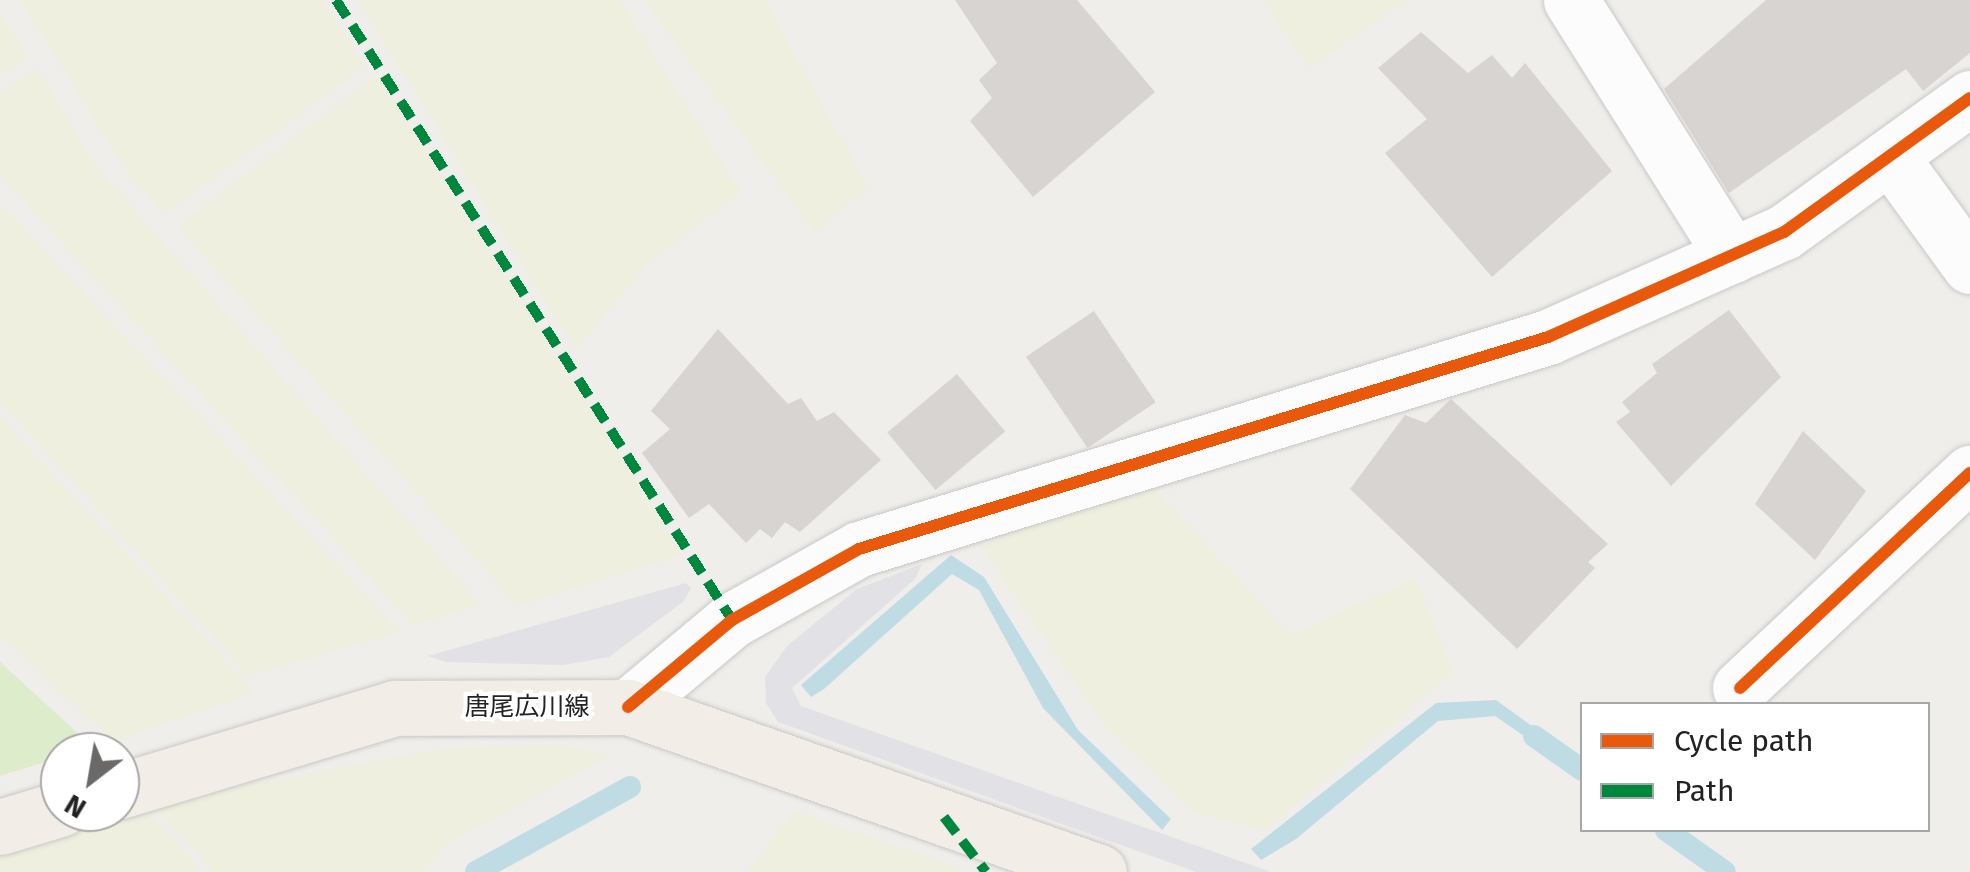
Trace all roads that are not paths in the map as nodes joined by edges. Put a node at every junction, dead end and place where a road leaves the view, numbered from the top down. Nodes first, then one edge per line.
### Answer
1 (1571, 0) edge
2 (1970, 98) edge
3 (1890, 156) junction
4 (1732, 256) junction
5 (1970, 266) edge
6 (1970, 473) edge
7 (1740, 688) dead end
8 (628, 707) junction
9 (140, 784) edge
10 (40, 814) edge
11 (0, 827) edge
12 (1098, 872) edge

1 - 4 street
2 - 3 street
3 - 4 street
3 - 5 street
4 - 8 street
6 - 7 street
8 - 9 main road, 唐尾広川線
8 - 12 main road, 唐尾広川線
10 - 11 main road

